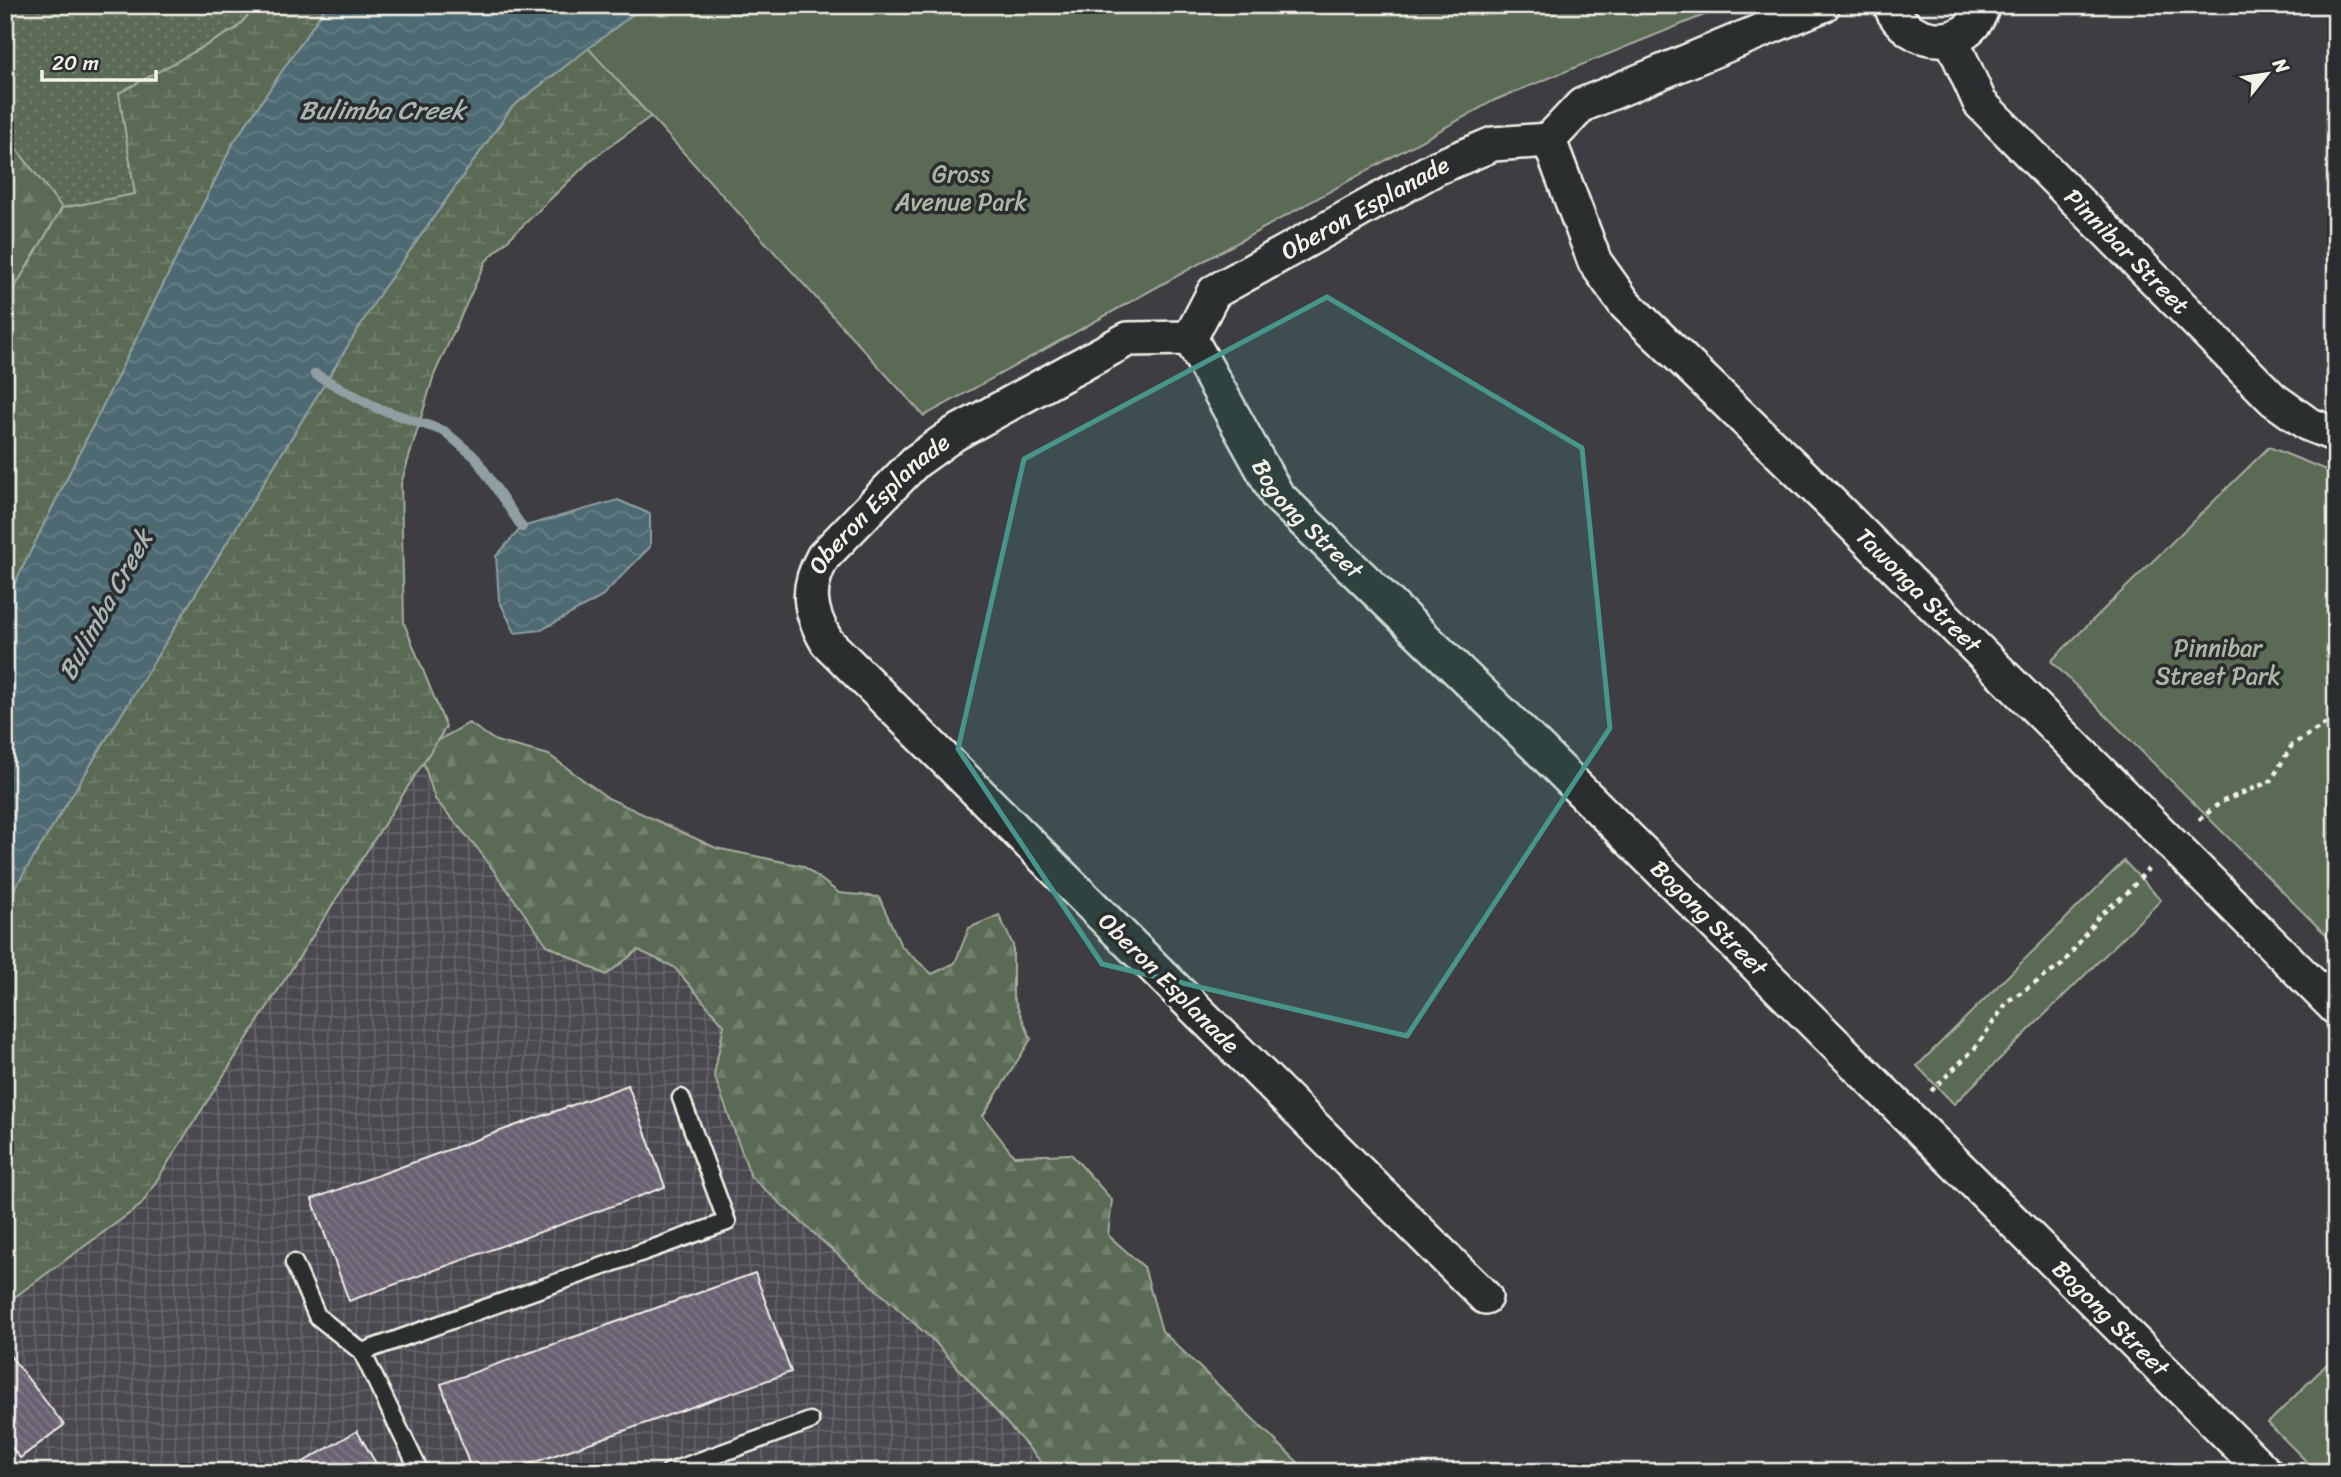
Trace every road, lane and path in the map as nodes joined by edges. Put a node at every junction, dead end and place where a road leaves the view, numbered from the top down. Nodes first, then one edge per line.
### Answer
1 (1823, 5) edge
2 (1890, 5) edge
3 (1983, 5) edge
4 (1951, 38) junction
5 (1549, 140) junction
6 (1190, 338) junction
7 (2336, 436) edge
8 (2336, 717) edge
9 (2171, 842) junction
10 (2336, 1008) edge
11 (681, 1098) dead end
12 (1905, 1116) junction
13 (294, 1263) dead end
14 (1485, 1297) dead end
15 (362, 1352) junction
16 (810, 1421) dead end
17 (420, 1472) edge
18 (669, 1472) edge
19 (2265, 1472) edge

1 - 5 street
2 - 4 street
3 - 4 street
4 - 7 street, Pinnibar Street
5 - 6 street, Oberon Esplanade
5 - 9 street, Tawonga Street
6 - 12 street, Bogong Street
6 - 14 street, Oberon Esplanade
8 - 9 path
9 - 10 street, Tawonga Street
9 - 12 path
11 - 15 lane
12 - 19 street, Bogong Street
13 - 15 lane
15 - 17 lane
16 - 18 lane

